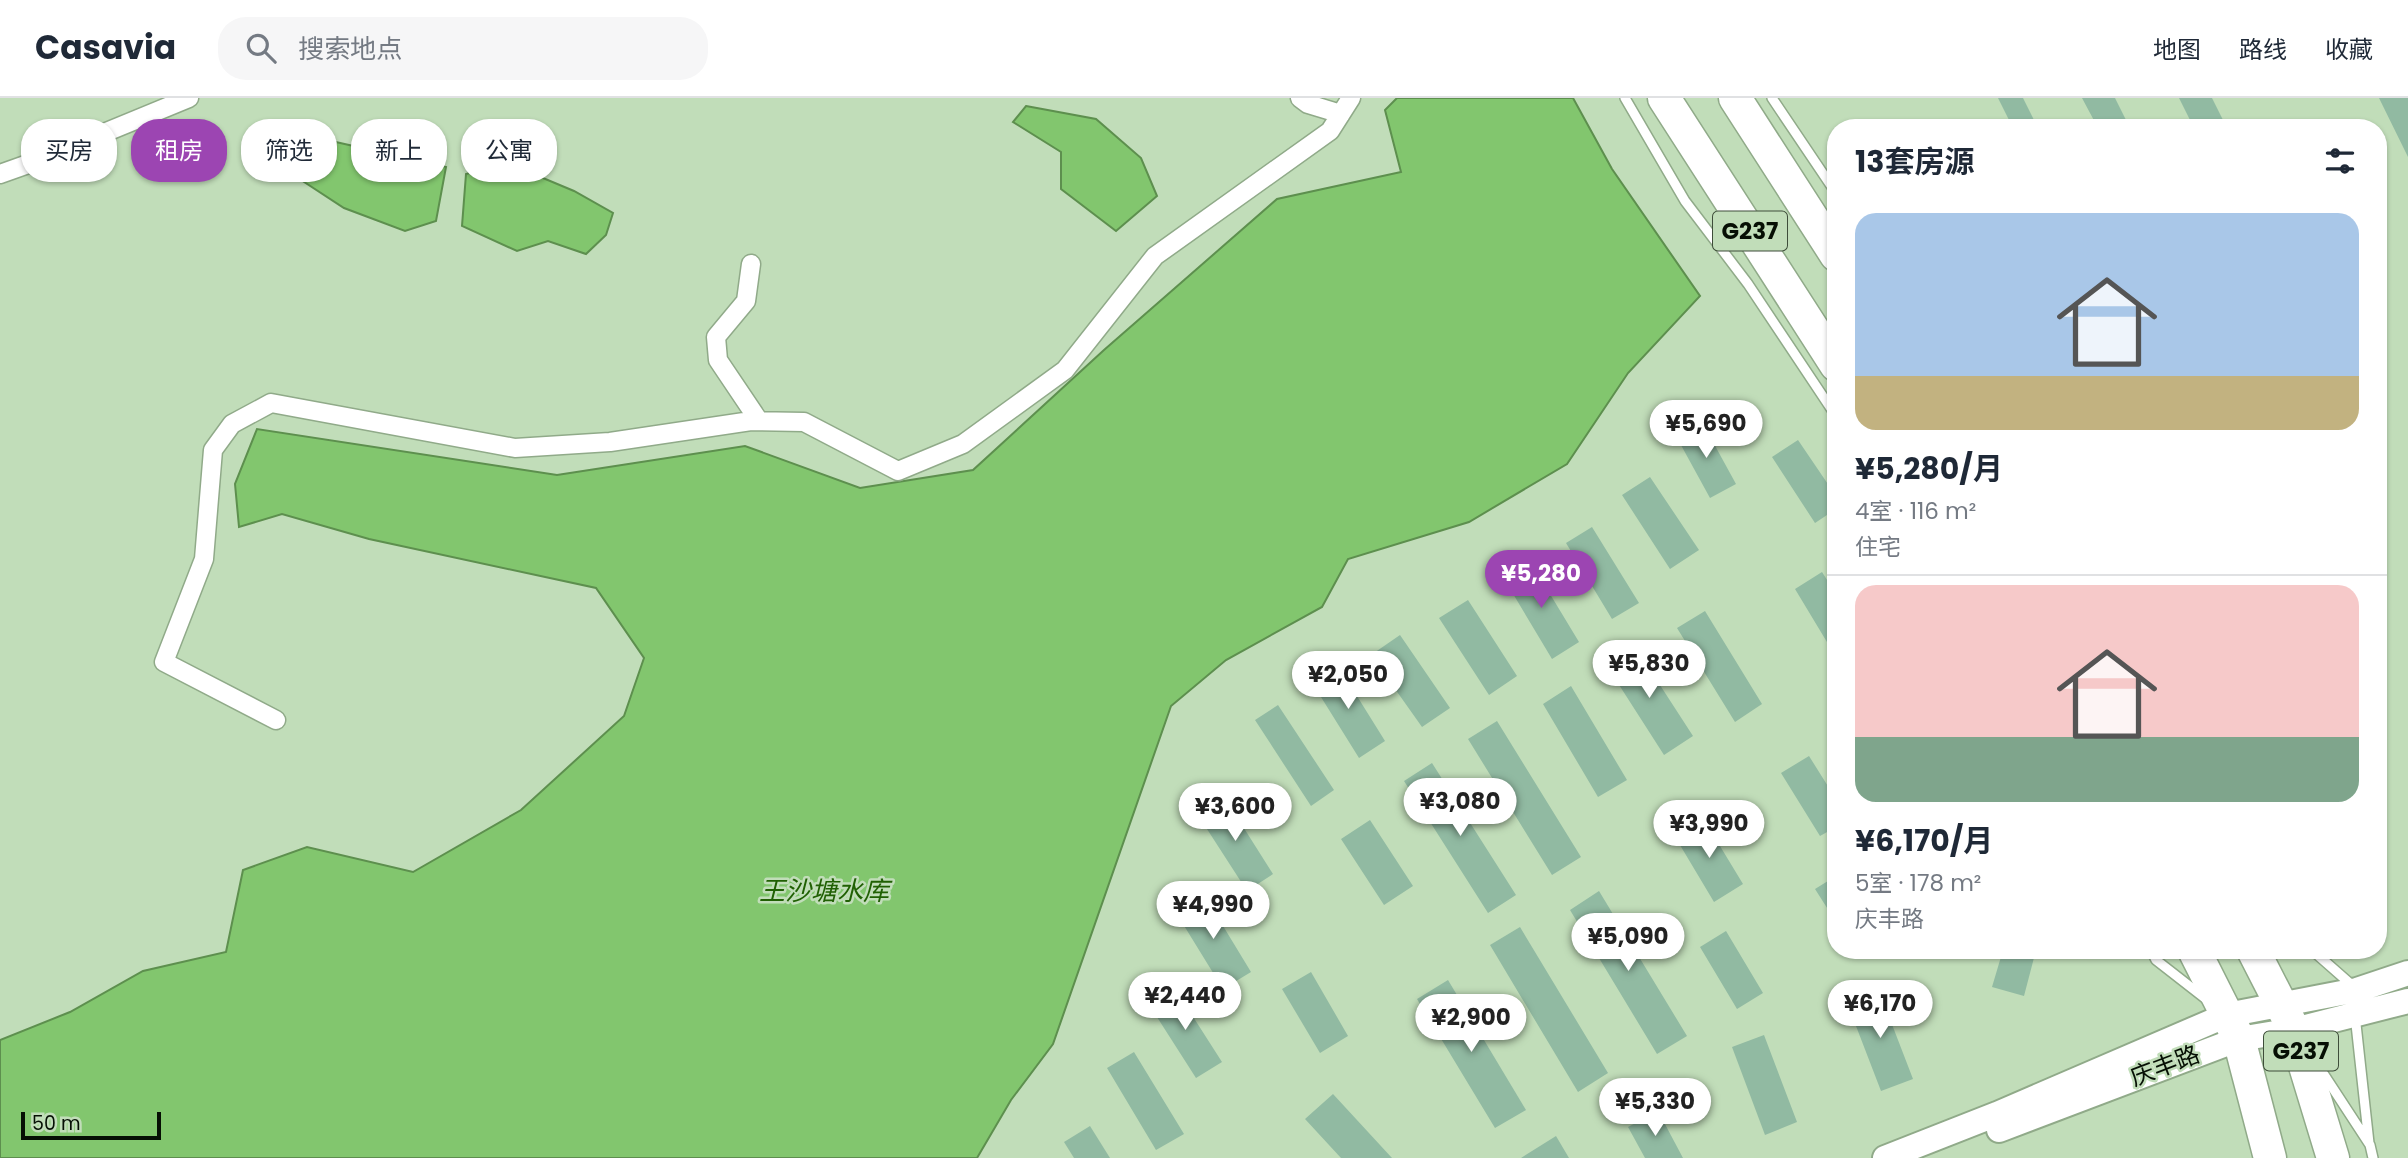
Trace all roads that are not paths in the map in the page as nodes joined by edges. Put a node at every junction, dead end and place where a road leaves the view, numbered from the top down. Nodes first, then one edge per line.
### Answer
1 (188, 98) edge
2 (1300, 98) edge
3 (1351, 98) edge
4 (1625, 98) edge
5 (1664, 98) edge
6 (1735, 98) edge
7 (1772, 98) edge
8 (1340, 114) junction
9 (0, 173) edge
10 (1827, 179) edge
11 (1827, 241) edge
12 (751, 264) dead end
13 (1827, 351) edge
14 (1827, 402) edge
15 (759, 421) junction
16 (276, 720) dead end
17 (2156, 959) edge
18 (2199, 959) edge
19 (2258, 959) edge
20 (2321, 959) edge
21 (2408, 974) edge
22 (2408, 1001) edge
23 (2365, 1002) junction
24 (2288, 1017) junction
25 (2233, 1027) junction
26 (2370, 1145) junction
27 (1885, 1158) edge
28 (1930, 1158) edge
29 (2270, 1158) edge
30 (2333, 1158) edge
31 (2373, 1158) edge

1 - 9 street
2 - 8 street
3 - 8 street
4 - 14 lane
5 - 13 highway, G237
6 - 11 highway, G237
7 - 10 lane
8 - 15 street
12 - 15 street
15 - 16 street
17 - 25 lane
18 - 25 highway, G237
19 - 24 highway, G237
20 - 23 lane
21 - 23 main road
22 - 23 main road
23 - 24 main road
23 - 26 lane
24 - 25 main road
24 - 26 lane
24 - 30 highway, G237
25 - 27 main road
25 - 28 main road, 庆丰路
25 - 29 highway, G237
26 - 31 lane

